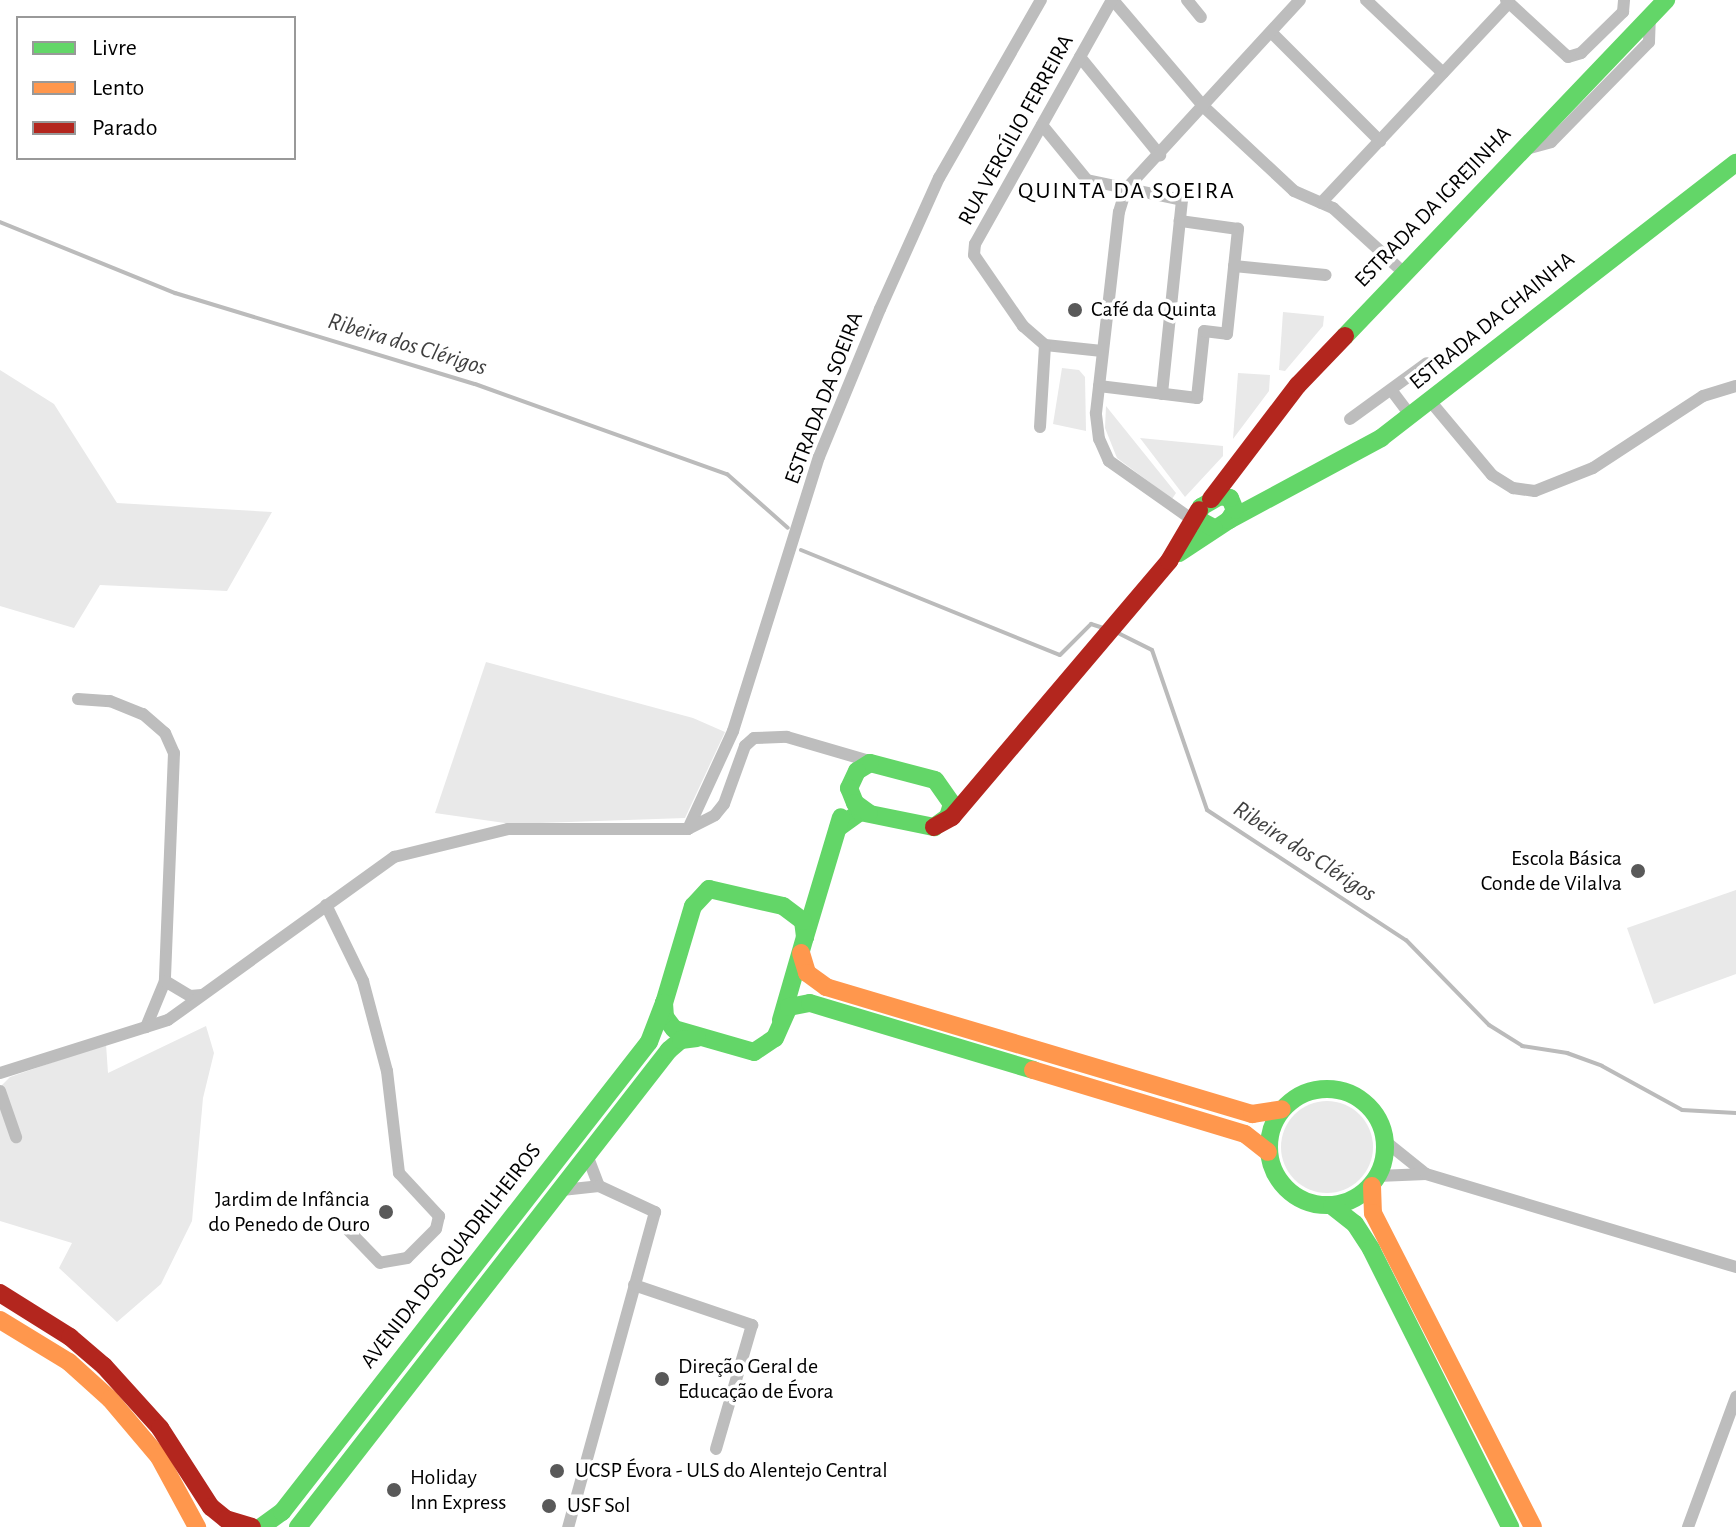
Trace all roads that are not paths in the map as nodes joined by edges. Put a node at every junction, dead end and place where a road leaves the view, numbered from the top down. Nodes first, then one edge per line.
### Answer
1 (1041, 0) edge
2 (1112, 0) edge
3 (1187, 0) edge
4 (1300, 0) edge
5 (1366, 0) edge
6 (1624, 0) edge
7 (1666, 0) edge
8 (1508, 2) edge
9 (1201, 17) dead end
10 (1272, 33) junction
11 (1080, 57) junction
12 (1443, 73) junction
13 (1204, 107) junction
14 (1042, 125) junction
15 (1380, 141) junction
16 (1160, 155) junction
17 (1736, 163) edge
18 (1126, 189) junction
19 (1321, 203) junction
20 (1180, 221) junction
21 (1234, 266) junction
22 (1403, 272) junction
23 (1326, 275) dead end
24 (1045, 345) junction
25 (1102, 351) junction
26 (1427, 363) dead end
27 (1099, 386) junction
28 (1736, 386) edge
29 (1392, 391) junction
30 (1162, 394) junction
31 (1431, 402) junction
32 (1411, 416) junction
33 (1350, 419) dead end
34 (1040, 427) dead end
35 (1245, 455) junction
36 (1265, 498) junction
37 (1232, 499) junction
38 (1208, 517) junction
39 (78, 699) dead end
40 (834, 751) junction
41 (880, 764) junction
42 (935, 780) junction
43 (980, 781) junction
44 (850, 784) junction
45 (869, 813) junction
46 (934, 827) junction
47 (838, 828) junction
48 (688, 829) junction
49 (820, 886) junction
50 (326, 905) junction
51 (783, 906) junction
52 (803, 945) junction
53 (165, 981) junction
54 (202, 995) junction
55 (664, 1003) junction
56 (146, 1027) junction
57 (779, 1027) junction
58 (700, 1038) junction
59 (0, 1073) edge
60 (0, 1091) edge
61 (1282, 1109) junction
62 (16, 1137) dead end
63 (1386, 1142) junction
64 (1268, 1152) junction
65 (587, 1155) junction
66 (1426, 1174) junction
67 (1375, 1181) junction
68 (599, 1186) junction
69 (559, 1190) junction
70 (1332, 1206) junction
71 (349, 1231) dead end
72 (1736, 1267) edge
73 (634, 1285) junction
74 (0, 1295) edge
75 (0, 1320) edge
76 (1736, 1397) edge
77 (716, 1449) dead end
78 (245, 1526) edge
79 (197, 1527) edge
80 (298, 1527) edge
81 (568, 1527) edge
82 (1510, 1527) edge
83 (1533, 1527) edge
84 (1688, 1527) edge

1 - 48 street, ESTRADA DA SOEIRA
2 - 11 street, RUA VERGÍLIO FERREIRA
2 - 13 street
3 - 9 street
4 - 10 street
5 - 12 street
6 - 8 street
7 - 22 main road, ESTRADA DA IGREJINHA
8 - 12 street
10 - 13 street
10 - 15 street
11 - 14 street, RUA VERGÍLIO FERREIRA
11 - 16 street
12 - 15 street
13 - 16 street
13 - 19 street
14 - 18 street
14 - 24 street, RUA VERGÍLIO FERREIRA
15 - 19 street
16 - 18 street
17 - 31 main road, ESTRADA DA CHAINHA
18 - 20 street
18 - 25 street
19 - 22 street
20 - 21 street
20 - 30 street
21 - 23 street
21 - 30 street
22 - 35 main road, ESTRADA DA IGREJINHA
24 - 25 street
24 - 34 street
25 - 27 street
26 - 29 street
27 - 30 street
27 - 38 street
28 - 31 street
29 - 32 street
29 - 33 street
31 - 32 main road, ESTRADA DA CHAINHA
32 - 36 main road, ESTRADA DA CHAINHA
35 - 37 main road
35 - 38 main road, ESTRADA DA IGREJINHA
36 - 37 main road
36 - 38 main road
37 - 38 main road
38 - 43 main road
39 - 53 street
40 - 41 street
40 - 44 street
40 - 48 street
41 - 42 main road
41 - 44 main road
42 - 43 main road
42 - 46 main road
43 - 46 main road
44 - 45 main road
44 - 47 main road
45 - 46 main road
45 - 47 main road
47 - 49 main road
48 - 50 street
49 - 51 main road
49 - 52 main road
50 - 54 street
50 - 71 street
51 - 52 main road
51 - 55 main road
52 - 57 main road
52 - 61 main road
53 - 54 street
53 - 56 street
54 - 56 street
55 - 58 main road
55 - 78 main road, AVENIDA DOS QUADRILHEIROS
56 - 59 street
57 - 58 main road
57 - 64 main road
58 - 65 main road, AVENIDA DOS QUADRILHEIROS
60 - 62 street
61 - 63 main road
61 - 64 main road
63 - 66 street
63 - 67 main road
64 - 70 main road
65 - 68 street
65 - 69 main road, AVENIDA DOS QUADRILHEIROS
66 - 67 street
66 - 72 street
67 - 70 main road
67 - 83 main road
68 - 69 street
68 - 73 street
69 - 80 main road, AVENIDA DOS QUADRILHEIROS
70 - 82 main road
73 - 77 street
73 - 81 street
74 - 78 main road
75 - 79 main road
76 - 84 street

